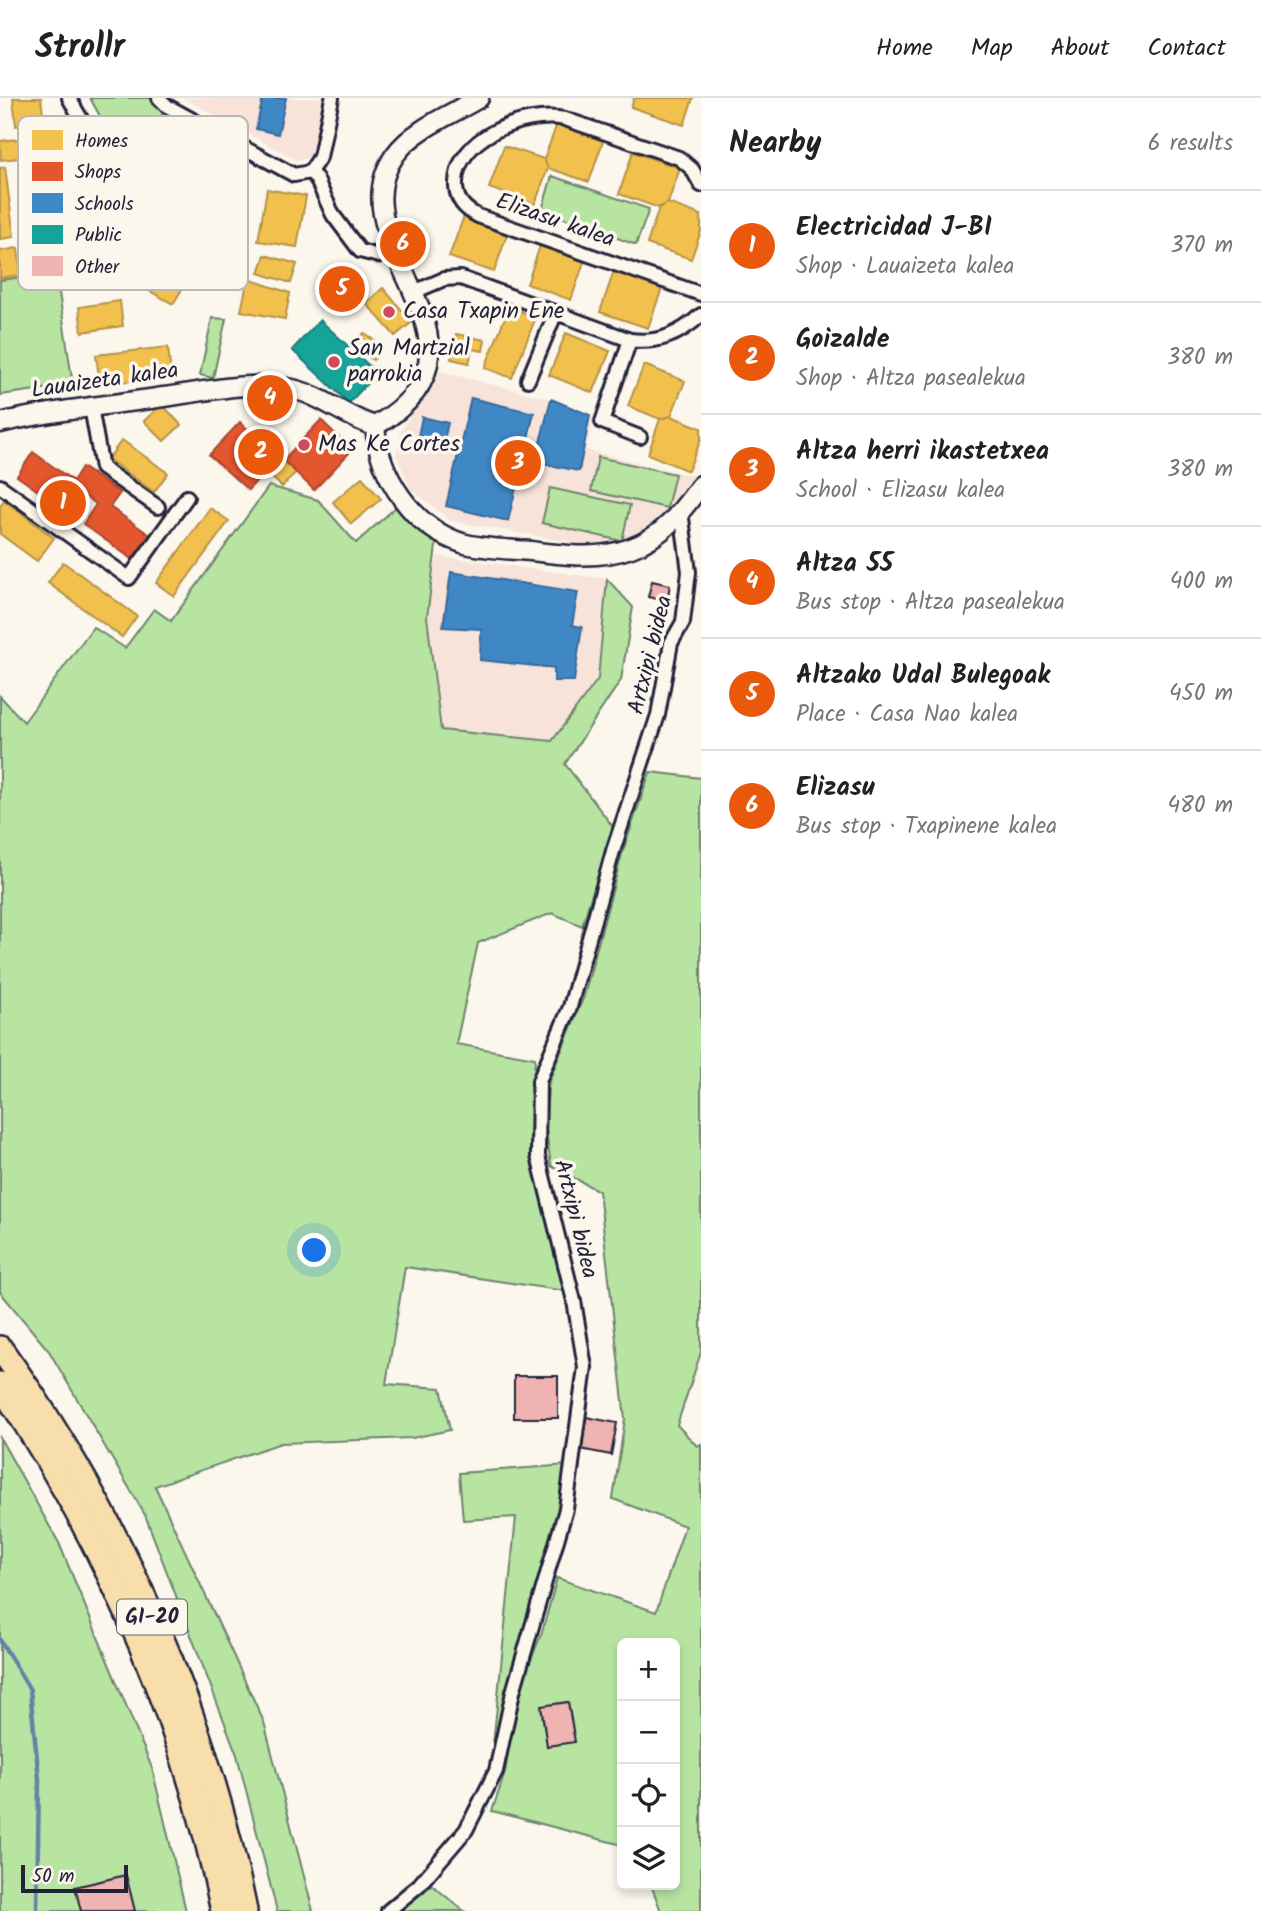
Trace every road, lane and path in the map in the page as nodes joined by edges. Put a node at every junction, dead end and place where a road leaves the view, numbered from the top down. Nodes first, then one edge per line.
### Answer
1 (69, 98) edge
2 (159, 98) edge
3 (332, 98) edge
4 (479, 98) edge
5 (79, 116) edge
6 (185, 116) edge
7 (248, 150) edge
8 (310, 172) junction
9 (701, 185) edge
10 (395, 252) junction
11 (414, 292) junction
12 (701, 293) edge
13 (556, 312) junction
14 (701, 315) edge
15 (630, 340) junction
16 (528, 380) dead end
17 (91, 407) junction
18 (0, 423) edge
19 (375, 426) junction
20 (640, 437) dead end
21 (701, 485) edge
22 (0, 486) edge
23 (187, 497) dead end
24 (158, 507) dead end
25 (681, 511) junction
26 (0, 1348) edge
27 (0, 1384) edge
28 (223, 1911) edge
29 (245, 1911) edge
30 (388, 1911) edge

1 - 5 street
2 - 6 street
3 - 8 street
4 - 10 street
7 - 8 street
8 - 10 street
9 - 12 street, Elizasu kalea
10 - 11 street
11 - 13 street
11 - 19 street
13 - 15 street
13 - 16 street
14 - 15 street
15 - 20 street
17 - 18 street, Lauaizeta kalea
17 - 19 street, Lauaizeta kalea
17 - 24 street
19 - 25 street
21 - 25 street
22 - 23 street
25 - 30 street, Artxipi bidea
26 - 29 highway, GI-20
27 - 28 highway, GI-20

